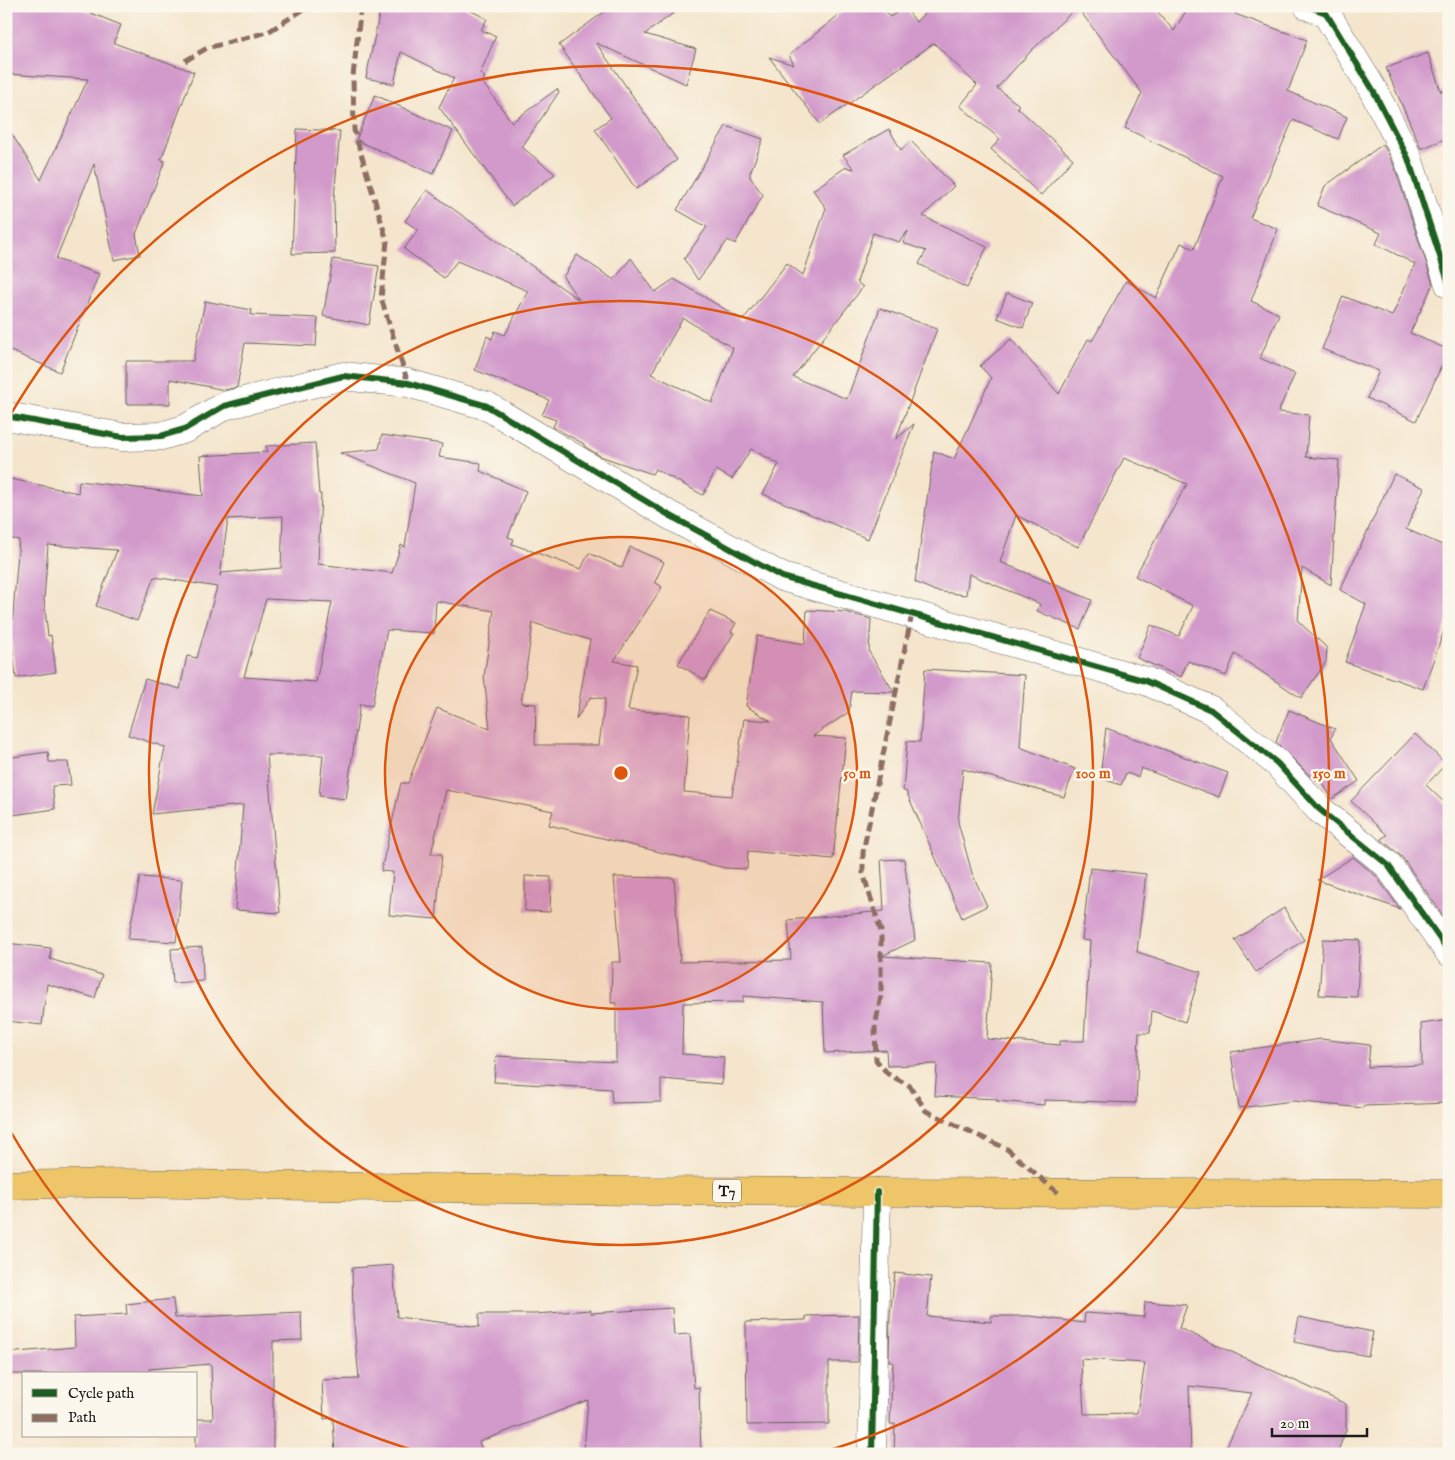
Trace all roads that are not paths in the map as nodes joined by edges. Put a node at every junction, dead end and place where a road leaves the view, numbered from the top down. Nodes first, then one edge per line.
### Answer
1 (1320, 8) edge
2 (1449, 284) edge
3 (6, 416) edge
4 (1449, 952) edge
5 (6, 1184) edge
6 (877, 1192) junction
7 (1449, 1194) edge
8 (872, 1454) edge

1 - 2 street
3 - 4 street
5 - 6 highway, T7
6 - 7 highway, T7
6 - 8 street

